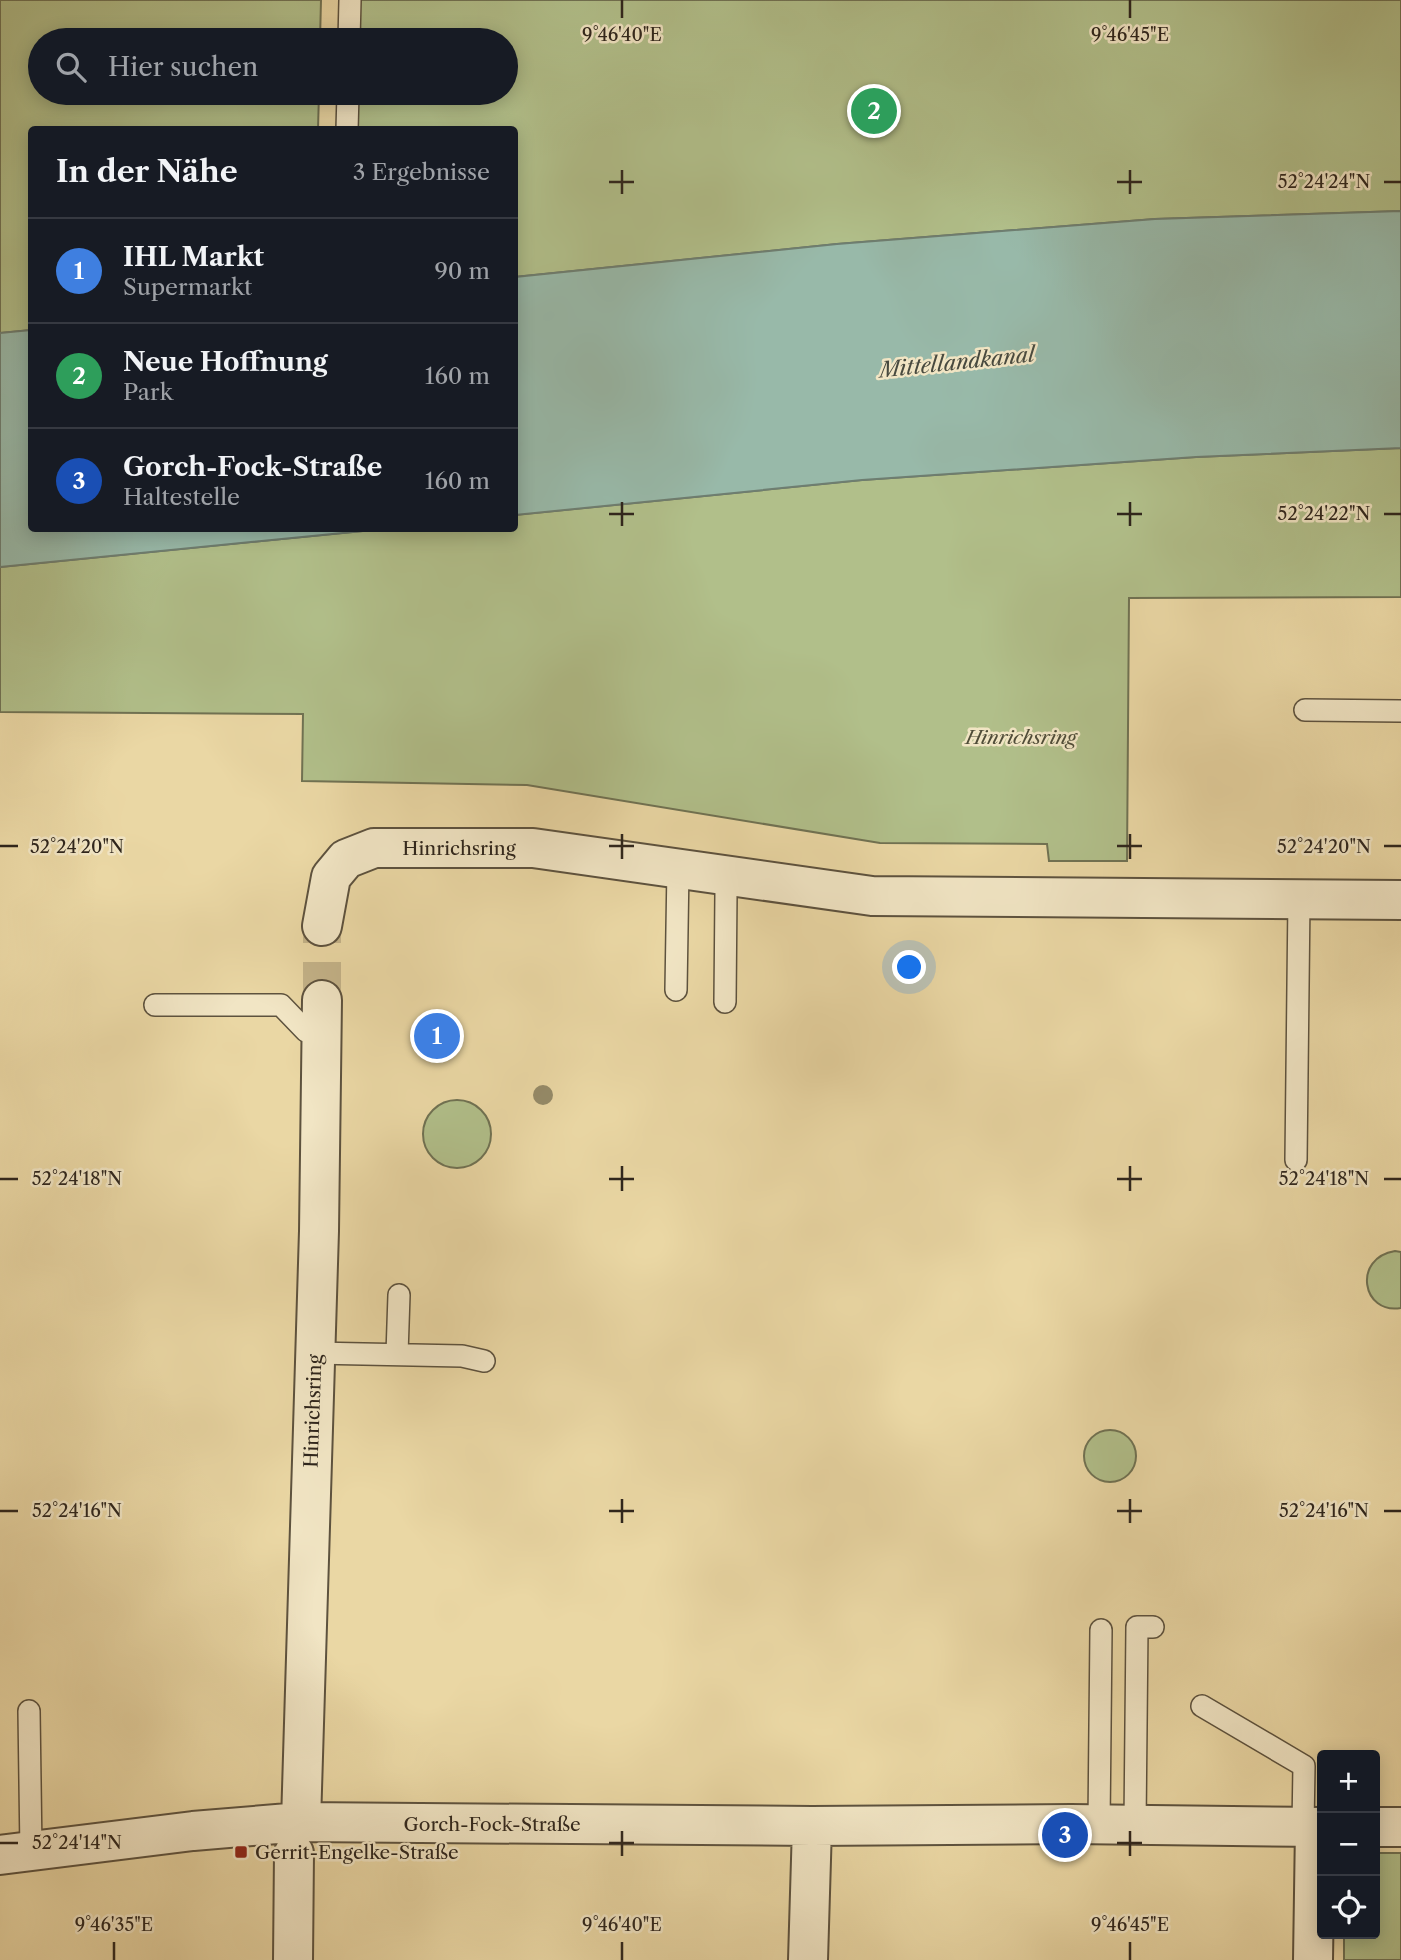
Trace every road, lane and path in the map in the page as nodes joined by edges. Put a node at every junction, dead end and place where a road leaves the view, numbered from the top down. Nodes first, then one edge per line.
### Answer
1 (350, 0) edge
2 (349, 28) edge
3 (348, 105) edge
4 (347, 126) edge
5 (1305, 710) dead end
6 (1401, 711) edge
7 (678, 868) junction
8 (728, 875) junction
9 (1299, 899) junction
10 (1401, 900) edge
11 (322, 926) tunnel mouth
12 (676, 990) dead end
13 (725, 1002) dead end
14 (155, 1005) dead end
15 (322, 1016) joint
16 (1296, 1160) dead end
17 (398, 1295) dead end
18 (314, 1353) junction
19 (397, 1354) junction
20 (484, 1361) dead end
21 (1153, 1627) dead end
22 (1101, 1630) dead end
23 (1202, 1706) dead end
24 (29, 1711) dead end
25 (1117, 1824) junction
26 (812, 1826) junction
27 (1313, 1826) edge
28 (1380, 1827) edge
29 (1401, 1827) edge
30 (298, 1838) junction
31 (15, 1853) edge
32 (293, 1960) edge
33 (808, 1960) edge
34 (1313, 1960) edge

1 - 2 lane
3 - 4 lane
5 - 6 lane
7 - 8 street, Hinrichsring
7 - 11 street, Hinrichsring
7 - 12 lane
8 - 9 street, Hinrichsring
8 - 13 lane
9 - 10 street, Hinrichsring
9 - 16 lane
14 - 15 lane
15 - 18 street, Hinrichsring
17 - 19 lane
18 - 19 lane
18 - 30 street, Hinrichsring
19 - 20 lane
21 - 25 lane
22 - 25 lane
23 - 27 lane
24 - 31 lane
25 - 26 street, Gorch-Fock-Straße
25 - 27 street, Gorch-Fock-Straße
26 - 30 street, Gorch-Fock-Straße
26 - 33 street
27 - 34 street
28 - 29 street
30 - 31 street, Gorch-Fock-Straße
30 - 32 street

